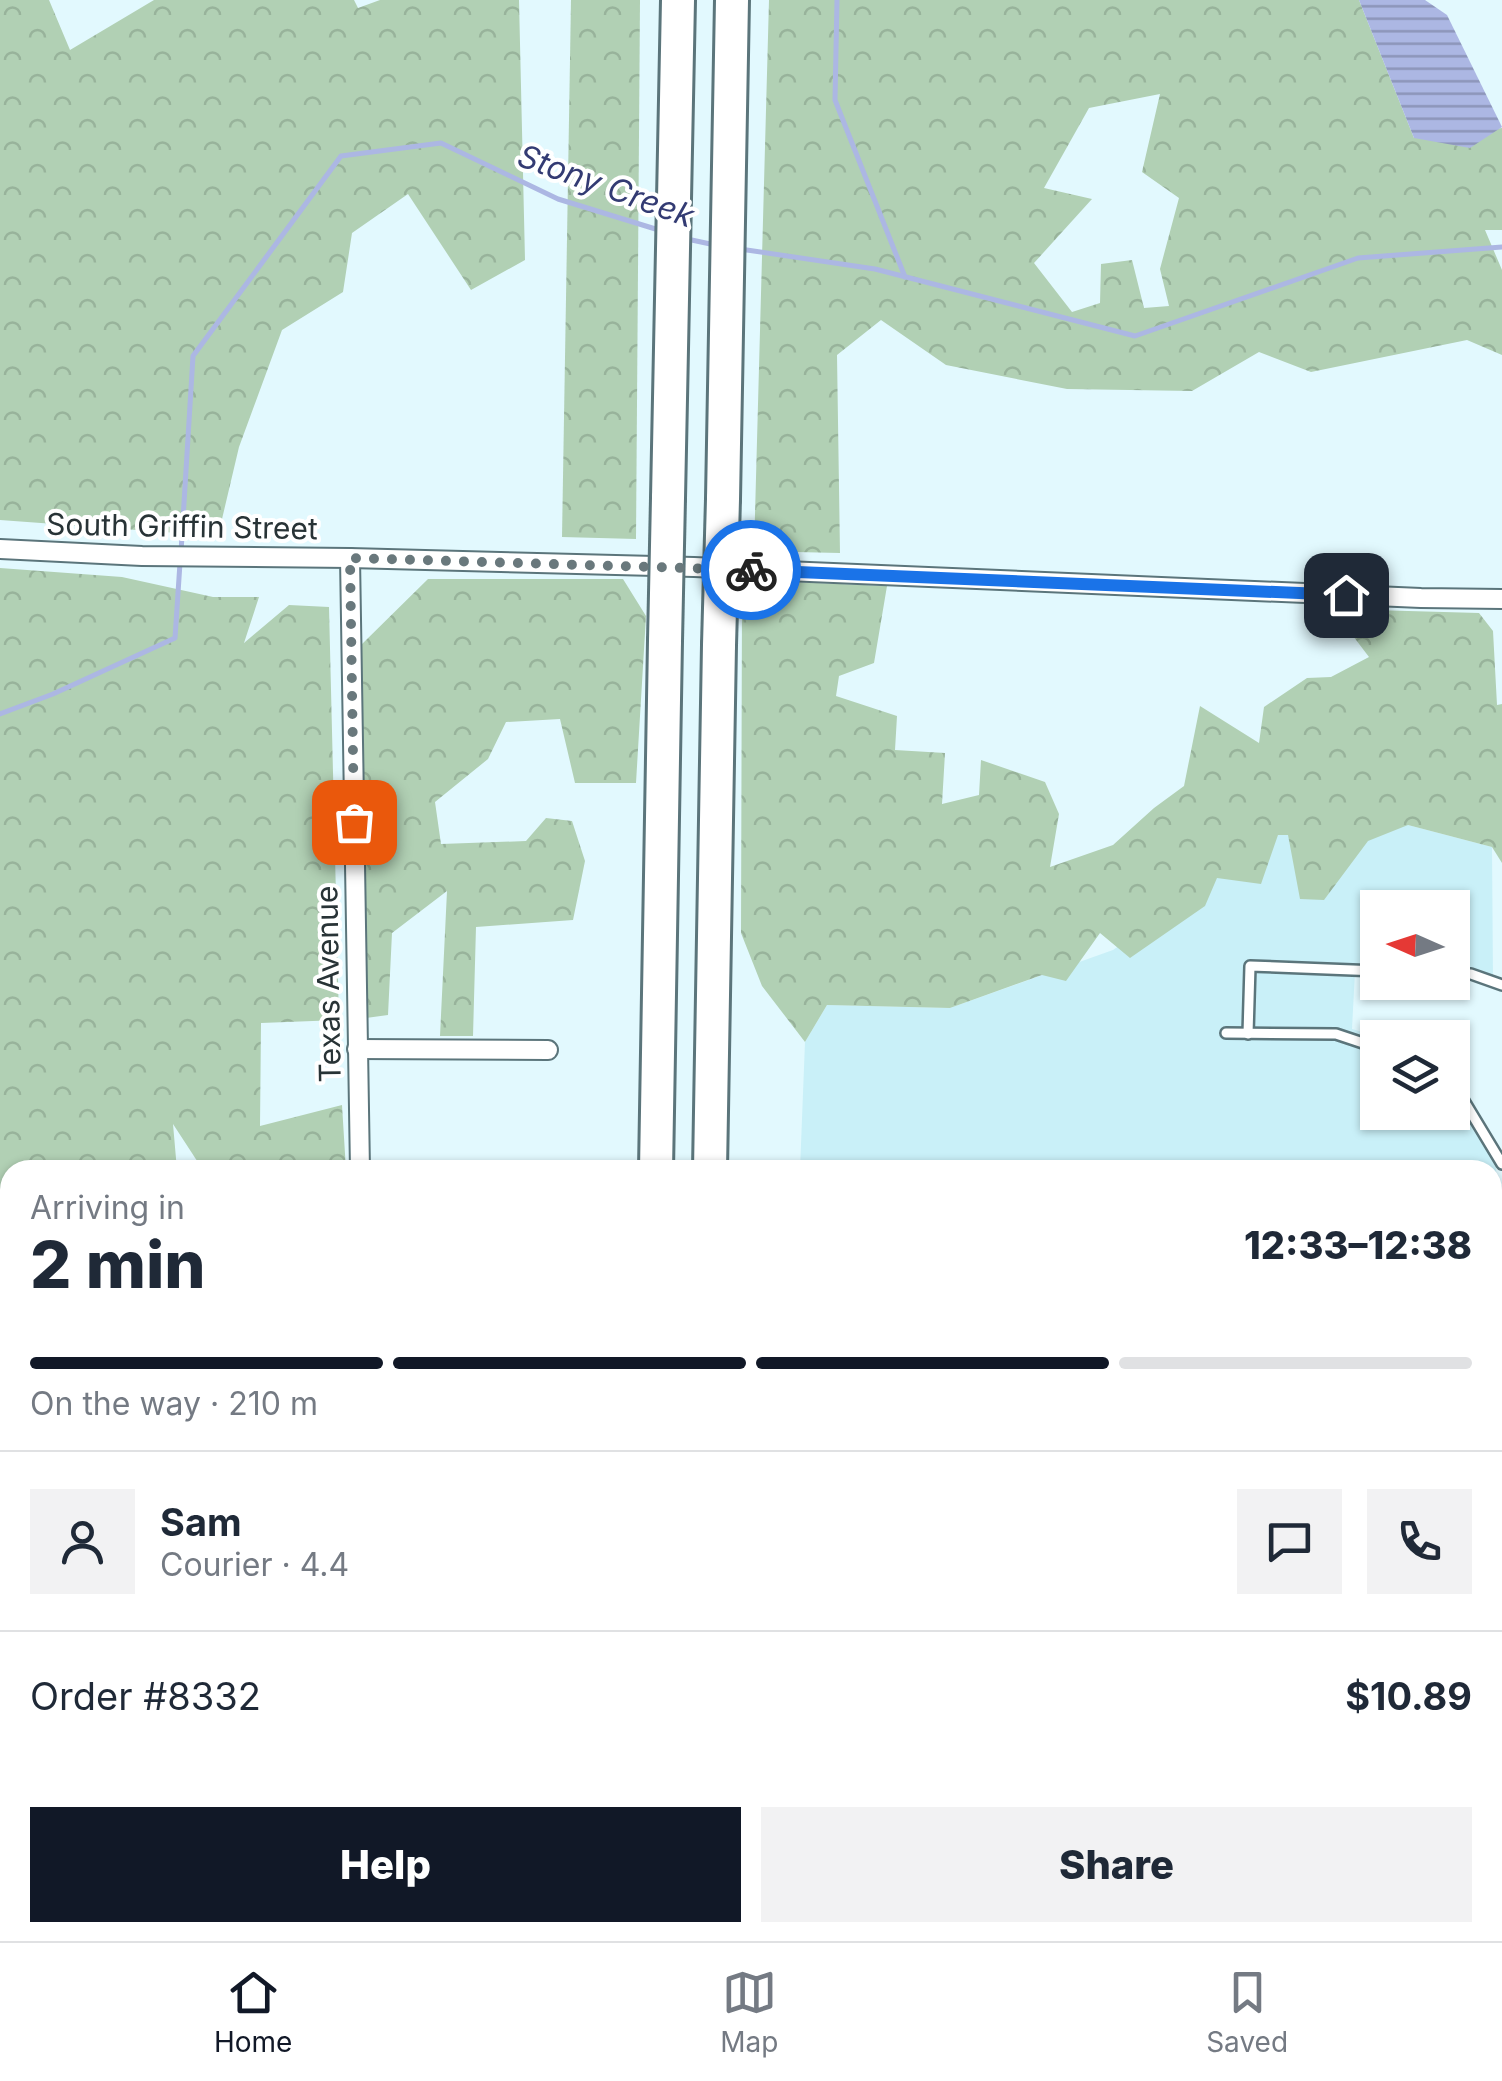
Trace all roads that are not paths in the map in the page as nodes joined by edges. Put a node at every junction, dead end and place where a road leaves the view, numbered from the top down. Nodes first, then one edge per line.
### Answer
1 (678, 0) edge
2 (732, 0) edge
3 (0, 549) edge
4 (350, 558) junction
5 (1502, 599) edge
6 (1360, 970) edge
7 (1470, 974) edge
8 (1502, 985) edge
9 (1226, 1033) dead end
10 (1248, 1034) junction
11 (1360, 1042) edge
12 (357, 1049) junction
13 (548, 1050) dead end
14 (1470, 1112) edge
15 (360, 1160) edge
16 (656, 1160) edge
17 (710, 1160) edge
18 (1500, 1160) edge

1 - 16 highway, bridge
2 - 17 highway, bridge
3 - 4 street, South Griffin Street
4 - 5 street, South Griffin Street
4 - 12 street, Texas Avenue
6 - 10 lane
7 - 8 lane
9 - 10 lane
10 - 11 lane
12 - 13 street
12 - 15 street, Texas Avenue
14 - 18 lane

